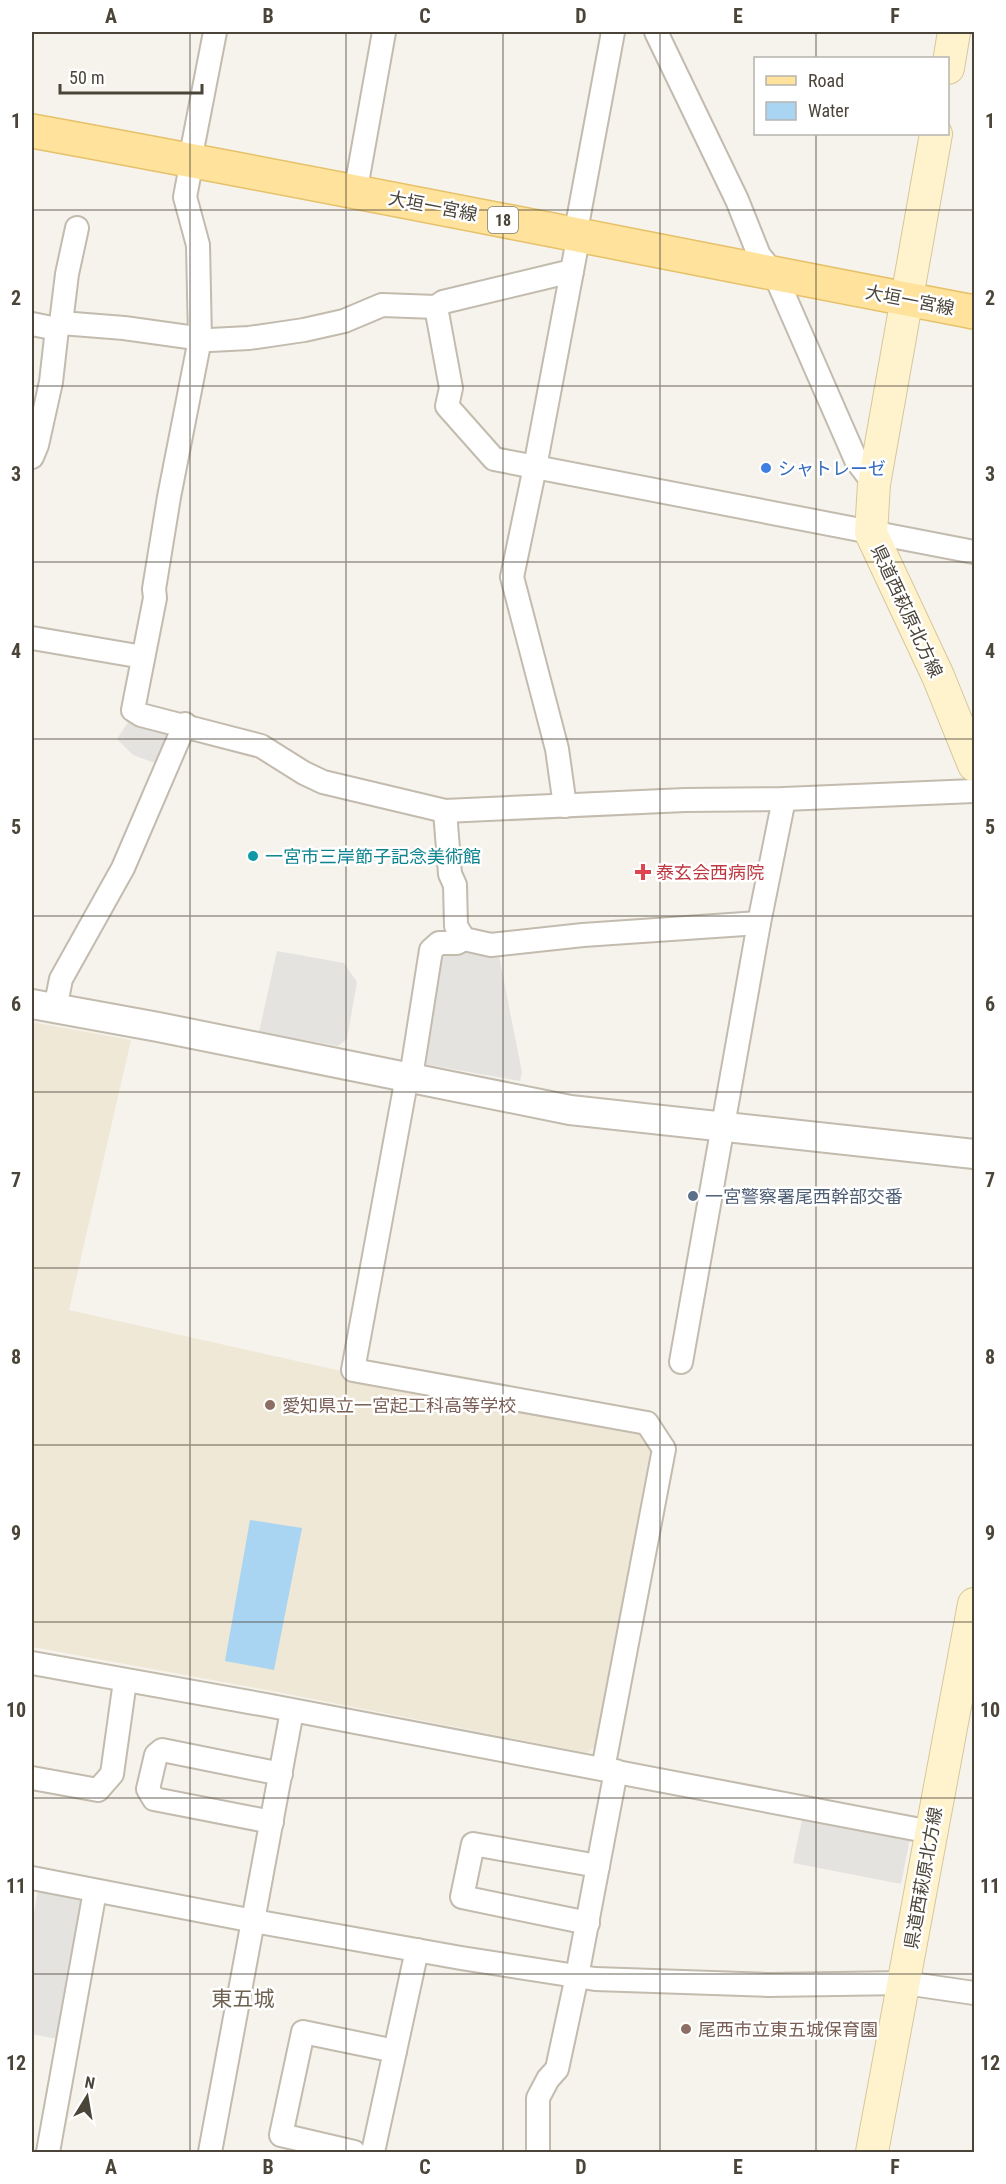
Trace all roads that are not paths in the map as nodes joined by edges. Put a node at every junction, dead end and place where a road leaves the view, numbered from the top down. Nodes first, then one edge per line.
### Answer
1 (215, 32) edge
2 (384, 32) edge
3 (612, 32) edge
4 (656, 32) edge
5 (954, 32) edge
6 (949, 62) edge
7 (32, 114) edge
8 (32, 131) edge
9 (936, 135) edge
10 (192, 153) junction
11 (358, 177) junction
12 (579, 227) junction
13 (77, 228) dead end
14 (767, 265) junction
15 (572, 271) junction
16 (910, 291) junction
17 (975, 294) edge
18 (436, 307) junction
19 (975, 312) edge
20 (32, 324) edge
21 (59, 326) junction
22 (200, 339) junction
23 (32, 457) edge
24 (535, 467) junction
25 (874, 484) junction
26 (871, 533) junction
27 (975, 552) edge
28 (32, 638) edge
29 (143, 657) junction
30 (185, 724) junction
31 (975, 765) edge
32 (975, 791) edge
33 (784, 799) junction
34 (565, 806) junction
35 (445, 811) junction
36 (759, 922) junction
37 (464, 939) junction
38 (43, 1006) edge
39 (409, 1077) junction
40 (724, 1127) junction
41 (975, 1154) edge
42 (681, 1362) dead end
43 (975, 1604) edge
44 (32, 1663) edge
45 (125, 1681) junction
46 (292, 1711) junction
47 (610, 1770) junction
48 (281, 1774) junction
49 (32, 1778) edge
50 (272, 1822) junction
51 (931, 1832) junction
52 (598, 1866) junction
53 (32, 1878) edge
54 (95, 1891) junction
55 (254, 1921) junction
56 (588, 1923) junction
57 (417, 1950) junction
58 (578, 1976) junction
59 (905, 1983) junction
60 (975, 1993) edge
61 (395, 2051) junction
62 (48, 2152) edge
63 (210, 2152) edge
64 (354, 2152) edge
65 (373, 2152) edge
66 (537, 2152) edge
67 (872, 2152) edge

1 - 10 street
2 - 11 street
3 - 12 street
4 - 14 street
5 - 6 main road
7 - 10 main road, 大垣一宮線 / 18
8 - 10 main road, 大垣一宮線 / 18
9 - 16 main road, 県道西萩原北方線
10 - 11 main road, 大垣一宮線 / 18
10 - 12 main road, 大垣一宮線 / 18
10 - 22 street
11 - 12 main road, 大垣一宮線 / 18
12 - 14 main road, 大垣一宮線 / 18
12 - 15 street
13 - 21 street
14 - 16 main road, 大垣一宮線 / 18
14 - 25 street
15 - 18 street
15 - 24 street
16 - 17 main road, 大垣一宮線 / 18
16 - 19 main road, 大垣一宮線 / 18
16 - 25 main road, 県道西萩原北方線
18 - 22 street
18 - 24 street
20 - 21 street
21 - 22 street
21 - 23 street
22 - 29 street
24 - 26 street
24 - 34 street
25 - 26 main road, 県道西萩原北方線
26 - 27 street
26 - 31 main road, 県道西萩原北方線
28 - 29 street
29 - 30 street
30 - 35 street
30 - 38 street
32 - 33 street
33 - 34 street
33 - 36 street
34 - 35 street
35 - 37 street
36 - 37 street
36 - 40 street
37 - 39 street
38 - 39 street
39 - 40 street
39 - 47 street
40 - 41 street
40 - 42 street
43 - 51 main road, 県道西萩原北方線
44 - 45 street
45 - 46 street
45 - 49 street
46 - 47 street
46 - 48 street
47 - 51 street
47 - 52 street
48 - 50 street
48 - 50 street
50 - 55 street
51 - 59 main road, 県道西萩原北方線
52 - 56 street
52 - 56 street
53 - 54 street
54 - 55 street
54 - 62 street
55 - 57 street
55 - 63 street
56 - 58 street
57 - 58 street
57 - 61 street
58 - 59 street
58 - 66 street
59 - 60 street
59 - 67 main road, 県道西萩原北方線
61 - 64 street
61 - 65 street

